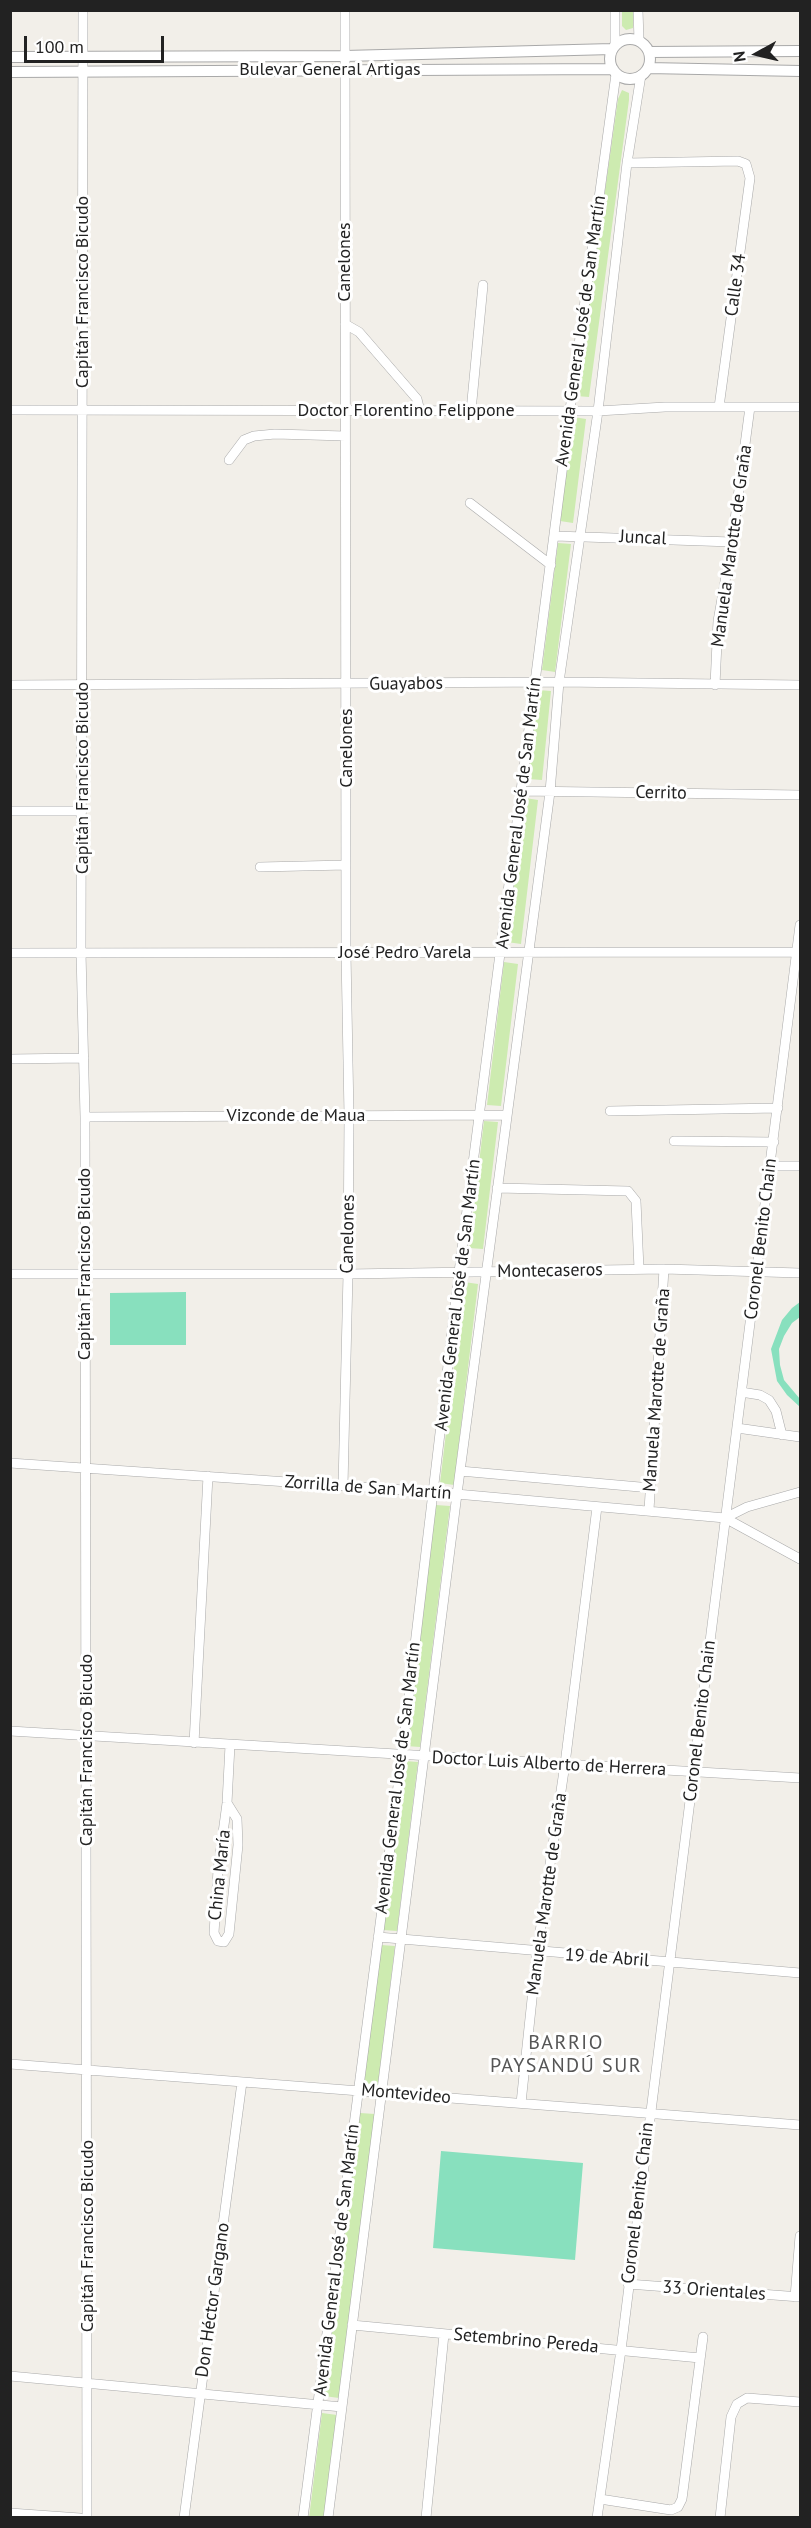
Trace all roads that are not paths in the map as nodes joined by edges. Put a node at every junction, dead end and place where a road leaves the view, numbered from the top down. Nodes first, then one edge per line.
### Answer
1 (83, 10) edge
2 (345, 10) edge
3 (615, 10) edge
4 (638, 10) edge
5 (639, 41) junction
6 (614, 47) junction
7 (801, 51) edge
8 (649, 52) junction
9 (345, 56) junction
10 (10, 57) edge
11 (84, 58) junction
12 (345, 69) junction
13 (614, 71) junction
14 (801, 71) edge
15 (10, 72) edge
16 (84, 72) junction
17 (644, 72) junction
18 (627, 163) junction
19 (483, 285) dead end
20 (345, 324) junction
21 (719, 407) junction
22 (750, 407) junction
23 (801, 407) edge
24 (10, 410) edge
25 (82, 410) junction
26 (570, 410) junction
27 (420, 411) junction
28 (471, 411) junction
29 (598, 411) junction
30 (346, 412) junction
31 (345, 436) junction
32 (229, 460) dead end
33 (470, 503) dead end
34 (580, 535) junction
35 (555, 536) junction
36 (732, 542) junction
37 (551, 565) junction
38 (535, 682) junction
39 (559, 682) junction
40 (347, 684) junction
41 (10, 685) edge
42 (83, 685) junction
43 (715, 685) junction
44 (801, 685) edge
45 (522, 791) junction
46 (550, 792) junction
47 (801, 795) edge
48 (10, 811) edge
49 (82, 811) junction
50 (346, 865) junction
51 (260, 867) dead end
52 (801, 925) edge
53 (81, 952) junction
54 (799, 952) edge
55 (10, 953) edge
56 (346, 953) junction
57 (501, 953) junction
58 (527, 953) junction
59 (84, 1058) junction
60 (10, 1059) edge
61 (778, 1108) junction
62 (610, 1111) dead end
63 (480, 1115) junction
64 (507, 1115) junction
65 (349, 1116) junction
66 (85, 1117) junction
67 (674, 1141) dead end
68 (774, 1142) junction
69 (771, 1166) junction
70 (801, 1166) edge
71 (497, 1188) junction
72 (639, 1269) junction
73 (664, 1269) junction
74 (459, 1272) junction
75 (487, 1272) junction
76 (84, 1273) junction
77 (757, 1273) junction
78 (801, 1273) edge
79 (10, 1274) edge
80 (348, 1274) junction
81 (741, 1392) junction
82 (736, 1428) junction
83 (782, 1435) junction
84 (801, 1437) edge
85 (10, 1463) edge
86 (86, 1467) junction
87 (460, 1471) junction
88 (208, 1476) junction
89 (342, 1486) junction
90 (651, 1488) junction
91 (434, 1492) junction
92 (801, 1492) edge
93 (457, 1494) junction
94 (597, 1507) junction
95 (649, 1510) junction
96 (725, 1518) junction
97 (801, 1559) edge
98 (10, 1731) edge
99 (86, 1736) junction
100 (194, 1743) junction
101 (230, 1745) junction
102 (402, 1755) junction
103 (424, 1756) junction
104 (565, 1764) junction
105 (694, 1772) junction
106 (801, 1778) edge
107 (227, 1803) junction
108 (378, 1937) junction
109 (401, 1940) junction
110 (537, 1952) junction
111 (669, 1962) junction
112 (801, 1973) edge
113 (10, 2064) edge
114 (88, 2070) junction
115 (242, 2082) junction
116 (358, 2090) junction
117 (383, 2093) junction
118 (521, 2103) junction
119 (649, 2112) junction
120 (801, 2124) edge
121 (801, 2236) edge
122 (628, 2284) junction
123 (798, 2297) edge
124 (352, 2325) junction
125 (444, 2334) junction
126 (703, 2337) dead end
127 (621, 2350) junction
128 (700, 2358) junction
129 (10, 2376) edge
130 (88, 2385) junction
131 (200, 2395) junction
132 (801, 2402) edge
133 (319, 2404) junction
134 (342, 2407) junction
135 (600, 2499) junction
136 (10, 2512) edge
137 (80, 2517) edge
138 (87, 2517) edge
139 (184, 2517) edge
140 (303, 2517) edge
141 (328, 2517) edge
142 (426, 2517) edge
143 (597, 2517) edge
144 (720, 2517) edge

1 - 11 street, Capitán Francisco Bicudo
2 - 9 street, Canelones
3 - 6 street
4 - 5 street
5 - 6 street
5 - 8 street
6 - 9 street, Bulevar General Artigas
6 - 13 street
7 - 8 street
8 - 17 street
9 - 11 street, Bulevar General Artigas
9 - 12 street, Canelones
10 - 11 street, Bulevar General Artigas
11 - 16 street, Capitán Francisco Bicudo
12 - 13 street, Bulevar General Artigas
12 - 16 street, Bulevar General Artigas
12 - 20 street, Canelones
13 - 17 street
13 - 26 street, Avenida General José de San Martín
14 - 17 street
15 - 16 street, Bulevar General Artigas
16 - 25 street, Capitán Francisco Bicudo
17 - 18 street, Avenida General José de San Martín
18 - 21 street, Calle 34
18 - 29 street, Avenida General José de San Martín
19 - 28 street
20 - 27 street
20 - 30 street, Canelones
21 - 22 street, Doctor Florentino Felippone
21 - 29 street, Doctor Florentino Felippone
22 - 23 street, Doctor Florentino Felippone
22 - 36 street, Manuela Marotte de Graña
24 - 25 street, Doctor Florentino Felippone
25 - 30 street, Doctor Florentino Felippone
25 - 42 street, Capitán Francisco Bicudo
26 - 28 street, Doctor Florentino Felippone
26 - 29 street, Doctor Florentino Felippone
26 - 35 street, Avenida General José de San Martín
27 - 28 street, Doctor Florentino Felippone
27 - 30 street, Doctor Florentino Felippone
29 - 34 street, Avenida General José de San Martín
30 - 31 street, Canelones
31 - 32 street
31 - 40 street, Canelones
33 - 37 street
34 - 35 street, Juncal
34 - 36 street, Juncal
34 - 39 street, Avenida General José de San Martín
35 - 37 street, Avenida General José de San Martín
36 - 43 street, Manuela Marotte de Graña
37 - 38 street, Avenida General José de San Martín
38 - 39 street, Guayabos
38 - 40 street, Guayabos
38 - 45 street, Avenida General José de San Martín
39 - 43 street, Guayabos
39 - 46 street, Avenida General José de San Martín
40 - 42 street, Guayabos
40 - 50 street, Canelones
41 - 42 street, Guayabos
42 - 49 street, Capitán Francisco Bicudo
43 - 44 street, Guayabos
45 - 46 street, Cerrito
45 - 57 street, Avenida General José de San Martín
46 - 47 street, Cerrito
46 - 58 street, Avenida General José de San Martín
48 - 49 street
49 - 53 street, Capitán Francisco Bicudo
50 - 51 street
50 - 56 street, Canelones
52 - 54 street, Coronel Benito Chain
53 - 55 street, José Pedro Varela
53 - 56 street, José Pedro Varela
53 - 59 street, Capitán Francisco Bicudo
54 - 58 street, José Pedro Varela
54 - 61 street, Coronel Benito Chain
56 - 57 street, José Pedro Varela
56 - 65 street, Canelones
57 - 58 street, José Pedro Varela
57 - 63 street, Avenida General José de San Martín
58 - 64 street, Avenida General José de San Martín
59 - 60 street
59 - 66 street, Capitán Francisco Bicudo
61 - 62 street
61 - 68 street, Coronel Benito Chain
63 - 64 street, Vizconde de Maua
63 - 65 street, Vizconde de Maua
63 - 74 street, Avenida General José de San Martín
64 - 71 street, Avenida General José de San Martín
65 - 66 street, Vizconde de Maua
65 - 80 street, Canelones
66 - 76 street, Capitán Francisco Bicudo
67 - 68 street
68 - 69 street, Coronel Benito Chain
69 - 70 street
69 - 77 street, Coronel Benito Chain
71 - 72 street
71 - 75 street, Avenida General José de San Martín
72 - 73 street, Montecaseros
72 - 75 street, Montecaseros
73 - 77 street, Montecaseros
73 - 90 street, Manuela Marotte de Graña
74 - 75 street, Montecaseros
74 - 80 street, Montecaseros
74 - 91 street, Avenida General José de San Martín
75 - 87 street, Avenida General José de San Martín
76 - 79 street, Montecaseros
76 - 80 street, Montecaseros
76 - 86 street, Capitán Francisco Bicudo
77 - 78 street, Montecaseros
77 - 81 street, Coronel Benito Chain
80 - 89 street, Canelones
81 - 82 street, Coronel Benito Chain
81 - 83 street
82 - 83 street
82 - 96 street, Coronel Benito Chain
83 - 84 street
85 - 86 street, Zorrilla de San Martín
86 - 88 street, Zorrilla de San Martín
86 - 99 street, Capitán Francisco Bicudo
87 - 90 street
87 - 93 street, Avenida General José de San Martín
88 - 89 street, Zorrilla de San Martín
88 - 100 street
89 - 91 street, Zorrilla de San Martín
90 - 95 street, Manuela Marotte de Graña
91 - 93 street, Zorrilla de San Martín
91 - 102 street, Avenida General José de San Martín
92 - 96 street
93 - 94 street, Zorrilla de San Martín
93 - 103 street, Avenida General José de San Martín
94 - 95 street, Zorrilla de San Martín
94 - 104 street, Manuela Marotte de Graña
95 - 96 street, Zorrilla de San Martín
96 - 97 street, Zorrilla de San Martín
96 - 105 street, Coronel Benito Chain
98 - 99 street, Doctor Luis Alberto de Herrera
99 - 100 street, Doctor Luis Alberto de Herrera
99 - 114 street, Capitán Francisco Bicudo
100 - 101 street, Doctor Luis Alberto de Herrera
101 - 102 street, Doctor Luis Alberto de Herrera
101 - 107 street, China María
102 - 103 street, Doctor Luis Alberto de Herrera
102 - 108 street, Avenida General José de San Martín
103 - 104 street, Doctor Luis Alberto de Herrera
103 - 109 street, Avenida General José de San Martín
104 - 105 street, Doctor Luis Alberto de Herrera
104 - 110 street, Manuela Marotte de Graña
105 - 106 street, Doctor Luis Alberto de Herrera
105 - 111 street, Coronel Benito Chain
107 - 107 street, China María
108 - 109 street, 19 de Abril
108 - 116 street, Avenida General José de San Martín
109 - 110 street, 19 de Abril
109 - 117 street, Avenida General José de San Martín
110 - 111 street, 19 de Abril
110 - 118 street, Manuela Marotte de Graña
111 - 112 street, 19 de Abril
111 - 119 street, Coronel Benito Chain
113 - 114 street, Montevideo
114 - 115 street, Montevideo
114 - 130 street, Capitán Francisco Bicudo
115 - 116 street, Montevideo
115 - 131 street, Don Héctor Gargano
116 - 117 street, Montevideo
116 - 133 street, Avenida General José de San Martín
117 - 118 street, Montevideo
117 - 124 street, Avenida General José de San Martín
118 - 119 street, Montevideo
119 - 120 street, Montevideo
119 - 122 street, Coronel Benito Chain
121 - 123 street
122 - 123 street, 33 Orientales
122 - 127 street, Coronel Benito Chain
124 - 125 street, Setembrino Pereda
124 - 134 street, Avenida General José de San Martín
125 - 127 street, Setembrino Pereda
125 - 142 street
126 - 128 street
127 - 128 street, Setembrino Pereda
127 - 135 street, Coronel Benito Chain
128 - 135 street
129 - 130 street
130 - 131 street
130 - 138 street, Capitán Francisco Bicudo
131 - 133 street
131 - 139 street, Don Héctor Gargano
132 - 144 street
133 - 134 street
133 - 140 street, Avenida General José de San Martín
134 - 141 street, Avenida General José de San Martín
135 - 143 street, Coronel Benito Chain
136 - 137 street

